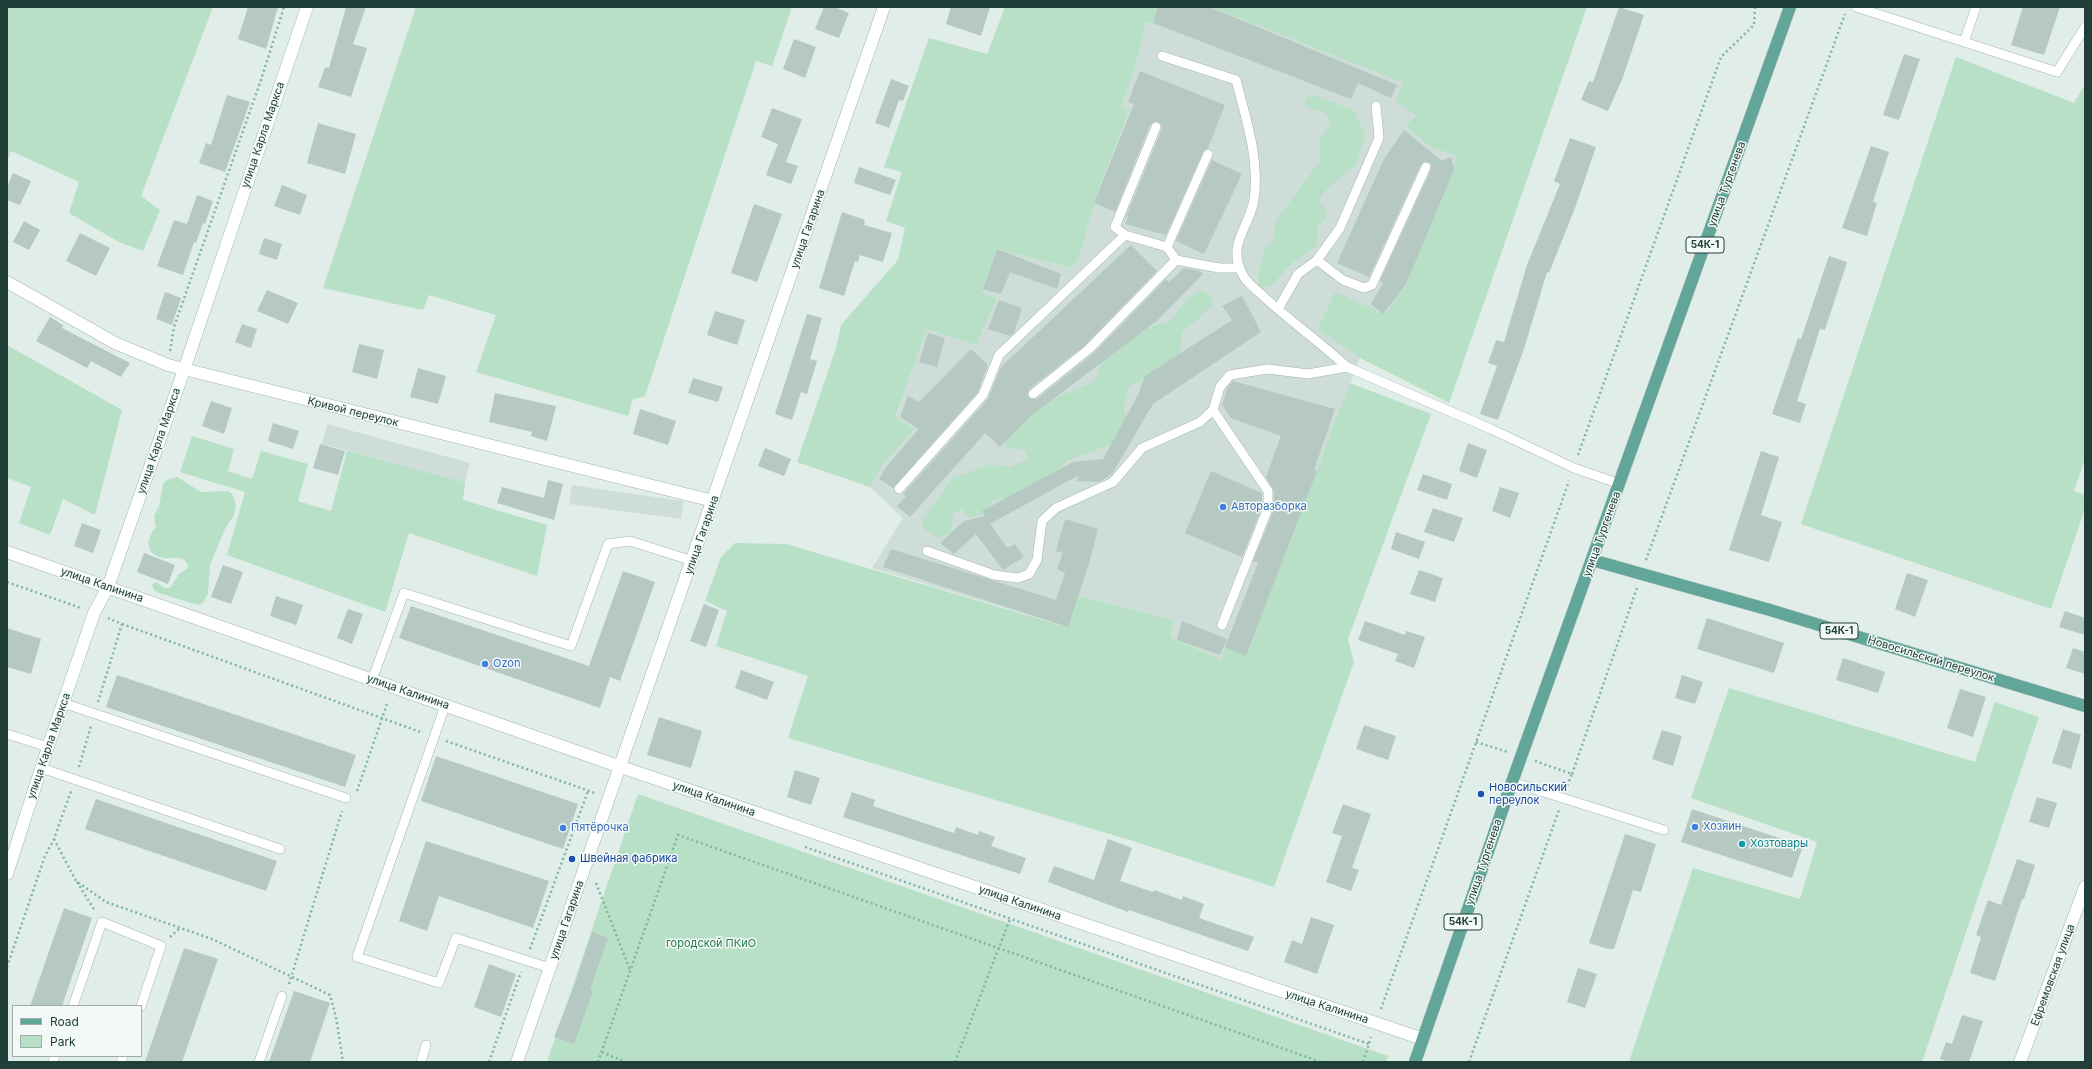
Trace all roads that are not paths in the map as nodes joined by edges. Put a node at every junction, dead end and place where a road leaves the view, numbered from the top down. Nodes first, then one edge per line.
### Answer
1 (306, 7) edge
2 (884, 7) edge
3 (1790, 7) edge
4 (1856, 7) edge
5 (1976, 7) edge
6 (2085, 27) edge
7 (1964, 42) junction
8 (1162, 56) dead end
9 (1376, 106) dead end
10 (1156, 127) dead end
11 (1208, 154) dead end
12 (1426, 167) dead end
13 (1125, 235) junction
14 (1167, 247) junction
15 (1176, 260) junction
16 (1317, 260) junction
17 (1240, 268) junction
18 (7, 282) edge
19 (1278, 309) junction
20 (1347, 367) junction
21 (184, 370) junction
22 (1032, 394) dead end
23 (1213, 410) junction
24 (1620, 484) junction
25 (899, 489) dead end
26 (714, 501) junction
27 (927, 551) dead end
28 (7, 552) edge
29 (1592, 560) junction
30 (693, 561) junction
31 (108, 587) junction
32 (1222, 625) dead end
33 (372, 680) junction
34 (63, 703) junction
35 (445, 706) junction
36 (2085, 706) edge
37 (7, 734) edge
38 (48, 746) junction
39 (620, 767) junction
40 (41, 768) junction
41 (1512, 782) junction
42 (346, 798) road end
43 (1664, 830) dead end
44 (280, 849) dead end
45 (7, 874) edge
46 (2085, 887) edge
47 (550, 968) junction
48 (282, 996) dead end
49 (73, 1005) edge
50 (141, 1005) edge
51 (1422, 1039) junction
52 (426, 1045) dead end
53 (259, 1062) edge
54 (421, 1062) edge
55 (517, 1062) edge
56 (1415, 1062) edge
57 (2020, 1062) edge

1 - 21 street, улица Карла Маркса
2 - 26 street, улица Гагарина
3 - 24 main road, улица Тургенева / 54К-1
4 - 7 lane
5 - 7 lane
6 - 7 lane
8 - 17 lane
9 - 16 lane
10 - 13 lane
11 - 14 lane
12 - 16 lane
13 - 14 lane
13 - 25 lane
14 - 15 lane
15 - 17 lane
15 - 22 lane
16 - 19 lane
17 - 19 lane
18 - 21 street, Кривой переулок
19 - 20 lane
20 - 23 lane
20 - 24 lane
21 - 26 street, Кривой переулок
21 - 31 street, улица Карла Маркса
23 - 27 lane
23 - 32 lane
24 - 29 main road, улица Тургенева / 54К-1
26 - 30 street, улица Гагарина
28 - 31 street, улица Калинина
29 - 36 main road, Новосильский переулок / 54К-1
29 - 41 main road, улица Тургенева / 54К-1
30 - 33 lane
30 - 39 street, улица Гагарина
31 - 33 street, улица Калинина
31 - 34 street, улица Карла Маркса
33 - 35 street, улица Калинина
34 - 38 street, улица Карла Маркса
34 - 42 lane
35 - 39 street, улица Калинина
35 - 47 lane
37 - 38 lane
38 - 40 street, улица Карла Маркса
39 - 47 street, улица Гагарина
39 - 51 street, улица Калинина
40 - 44 lane
40 - 45 street, улица Карла Маркса
41 - 43 lane
41 - 51 main road, улица Тургенева / 54К-1
46 - 57 street, Ефремовская улица
47 - 55 street, улица Гагарина
48 - 53 lane
49 - 50 lane
51 - 56 main road, улица Тургенева / 54К-1
52 - 54 lane

